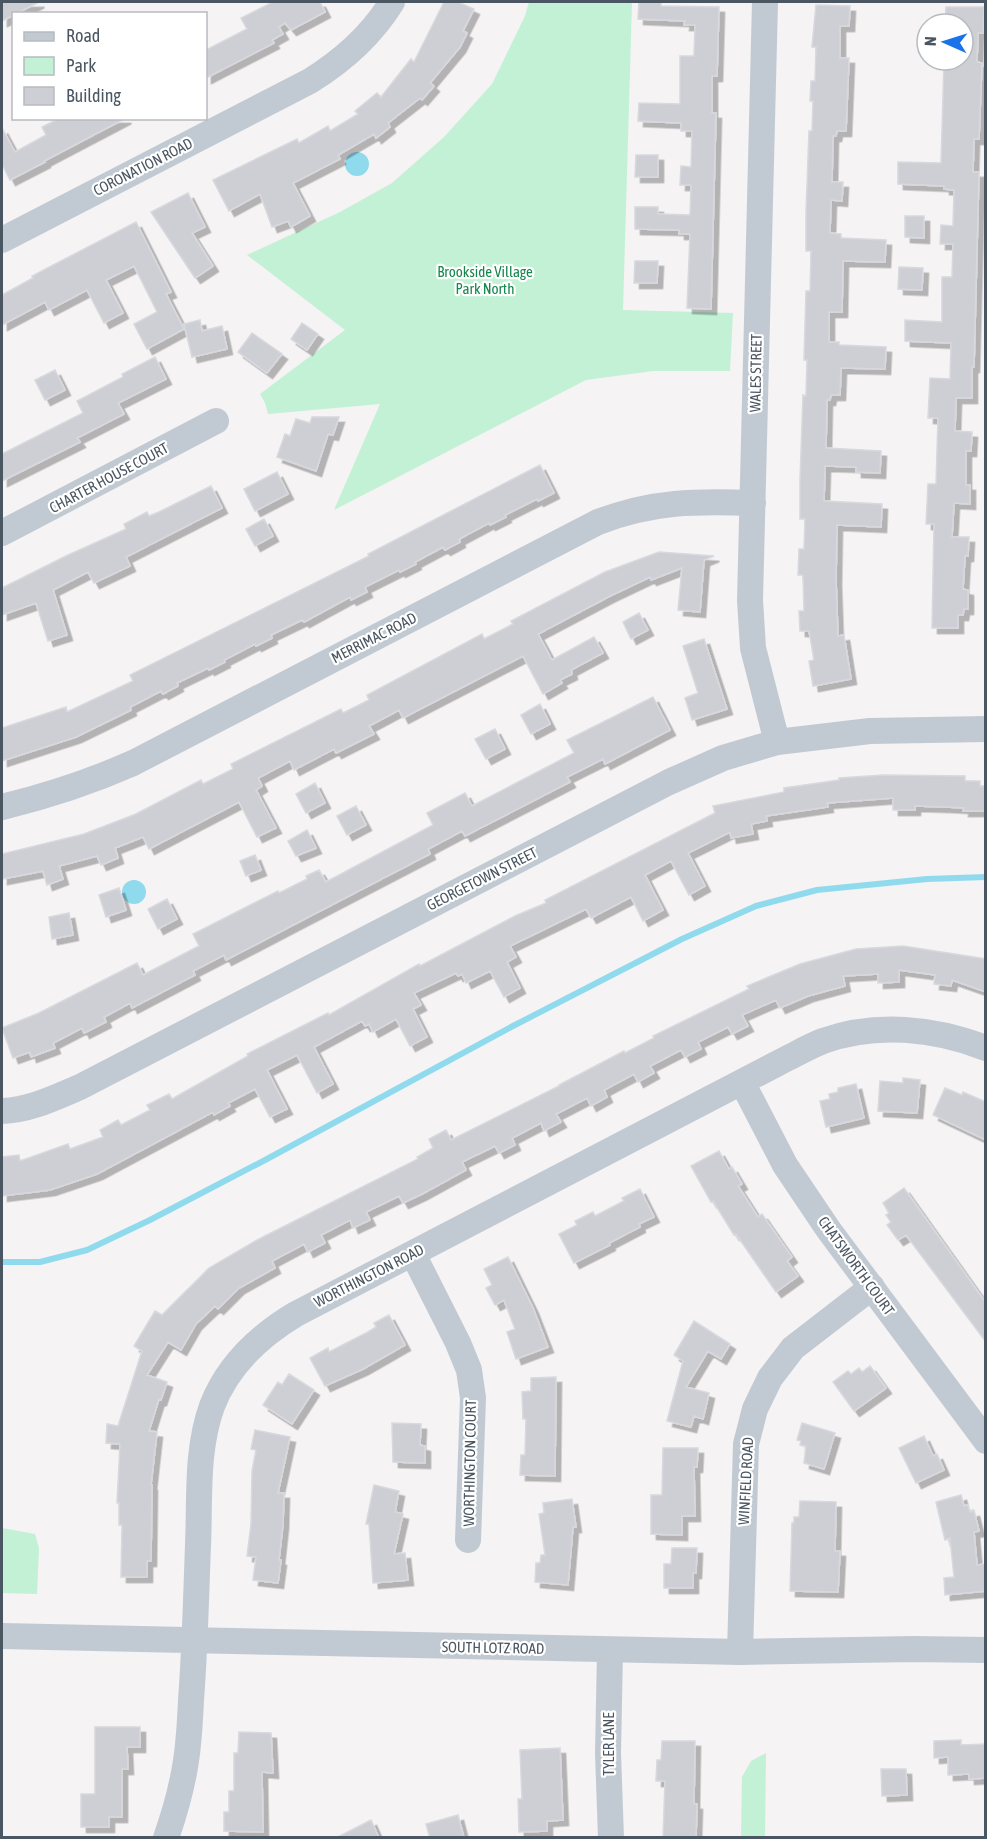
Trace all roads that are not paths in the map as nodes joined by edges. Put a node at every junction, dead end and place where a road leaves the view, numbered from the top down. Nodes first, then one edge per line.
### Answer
1 (392, 2) edge
2 (765, 2) edge
3 (2, 240) edge
4 (216, 422) dead end
5 (753, 503) junction
6 (2, 533) edge
7 (986, 729) edge
8 (777, 742) junction
9 (2, 807) edge
10 (986, 1048) edge
11 (742, 1082) junction
12 (2, 1111) edge
13 (413, 1254) junction
14 (872, 1287) junction
15 (986, 1441) edge
16 (468, 1540) dead end
17 (2, 1636) edge
18 (195, 1641) junction
19 (986, 1650) edge
20 (610, 1651) junction
21 (740, 1652) junction
22 (166, 1838) edge
23 (611, 1838) edge

1 - 3 street, CORONATION ROAD
2 - 5 street, WALES STREET
4 - 6 street, CHARTER HOUSE COURT
5 - 8 street, WALES STREET
5 - 9 street, MERRIMAC ROAD
7 - 8 street, GEORGETOWN STREET
8 - 12 street, GEORGETOWN STREET
10 - 11 street, WORTHINGTON ROAD
11 - 13 street, WORTHINGTON ROAD
11 - 14 street, CHATSWORTH COURT
13 - 16 street, WORTHINGTON COURT
13 - 18 street, WORTHINGTON ROAD
14 - 15 street, CHATSWORTH COURT
14 - 21 street, WINFIELD ROAD
17 - 18 street, SOUTH LOTZ ROAD
18 - 20 street, SOUTH LOTZ ROAD
18 - 22 street, WORTHINGTON ROAD
19 - 21 street, SOUTH LOTZ ROAD
20 - 21 street, SOUTH LOTZ ROAD
20 - 23 street, TYLER LANE

